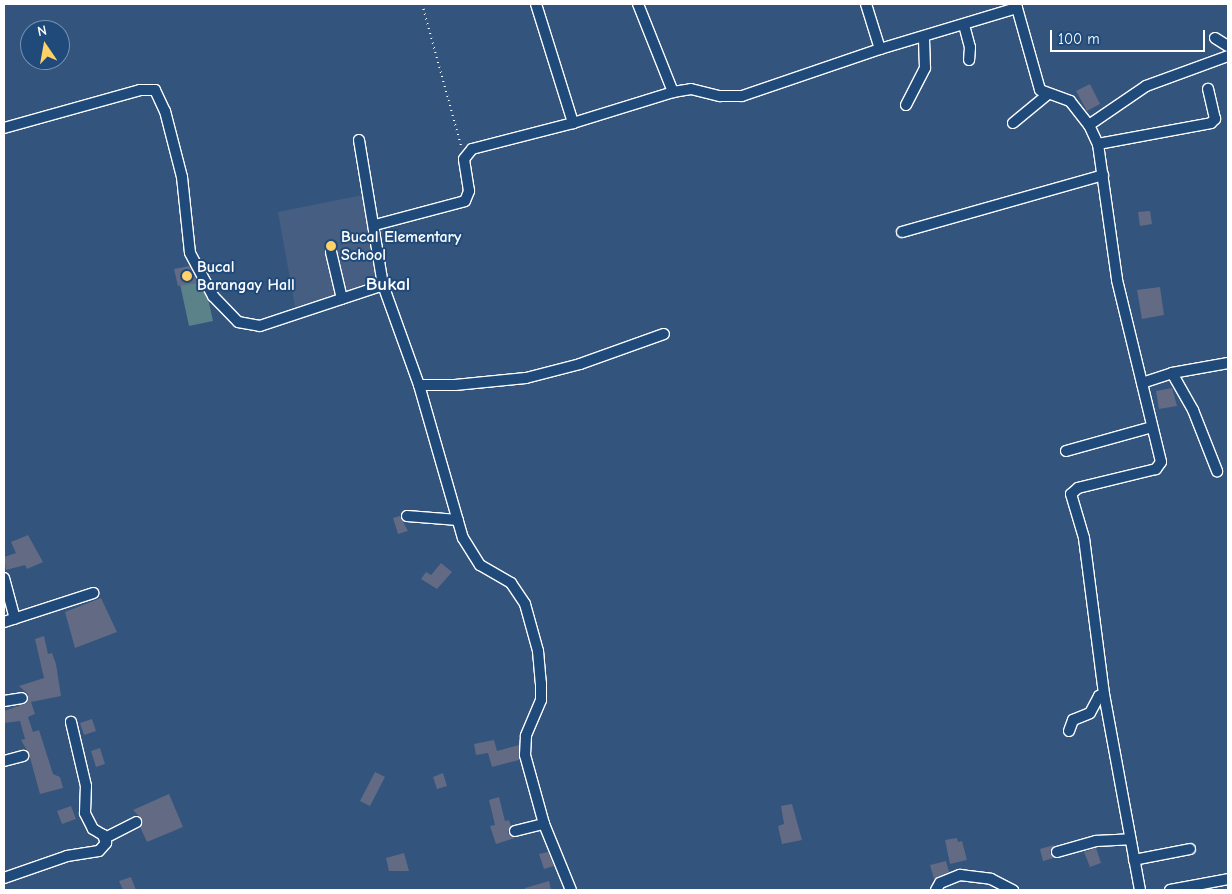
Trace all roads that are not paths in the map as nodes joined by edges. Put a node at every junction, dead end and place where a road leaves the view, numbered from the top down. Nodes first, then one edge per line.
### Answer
1 (536, 4) edge
2 (638, 4) edge
3 (866, 4) edge
4 (1016, 6) edge
5 (964, 25) junction
6 (924, 37) junction
7 (1214, 38) dead end
8 (1228, 46) edge
9 (880, 48) junction
10 (1228, 56) edge
11 (968, 60) dead end
12 (1208, 89) dead end
13 (673, 92) junction
14 (1047, 95) junction
15 (906, 105) dead end
16 (573, 123) junction
17 (1013, 123) dead end
18 (1089, 125) junction
19 (4, 128) edge
20 (359, 140) dead end
21 (1098, 144) junction
22 (1103, 175) junction
23 (375, 225) junction
24 (902, 232) dead end
25 (331, 252) dead end
26 (383, 285) junction
27 (342, 299) junction
28 (664, 334) dead end
29 (1228, 363) edge
30 (1172, 373) junction
31 (1142, 383) junction
32 (419, 385) junction
33 (1152, 427) junction
34 (1066, 451) dead end
35 (1217, 471) dead end
36 (407, 516) dead end
37 (458, 520) junction
38 (4, 578) edge
39 (93, 593) dead end
40 (15, 619) junction
41 (4, 622) edge
42 (1104, 694) junction
43 (22, 698) dead end
44 (4, 701) edge
45 (71, 722) dead end
46 (1069, 731) dead end
47 (23, 756) dead end
48 (4, 761) edge
49 (136, 822) dead end
50 (544, 824) junction
51 (516, 832) dead end
52 (106, 838) junction
53 (1130, 839) junction
54 (1190, 849) dead end
55 (1057, 852) dead end
56 (1134, 860) junction
57 (4, 878) edge
58 (1228, 879) edge
59 (571, 890) edge
60 (936, 890) edge
61 (1013, 890) edge
62 (1140, 890) edge
63 (1170, 890) edge

1 - 16 street
2 - 13 street
3 - 9 street
4 - 5 street
4 - 14 street
5 - 6 street
5 - 11 street
6 - 9 street
6 - 15 street
7 - 8 street
9 - 13 street
10 - 18 street
12 - 21 street
13 - 16 street
14 - 17 street
14 - 18 street
16 - 23 street
18 - 21 street
19 - 27 street
20 - 23 street
21 - 22 street
22 - 24 street
22 - 31 street
23 - 26 street
25 - 27 street
26 - 27 street
26 - 32 street
28 - 32 street
29 - 30 street
30 - 31 street
30 - 35 street
31 - 33 street
32 - 37 street
33 - 34 street
33 - 42 street
36 - 37 street
37 - 50 street
38 - 40 street
39 - 40 street
40 - 41 street
42 - 46 street
42 - 53 street
43 - 44 street
45 - 52 street
47 - 48 street
49 - 52 street
50 - 51 street
50 - 59 street
52 - 57 street
53 - 55 street
53 - 56 street
54 - 56 street
56 - 62 street
58 - 63 street
60 - 61 street

